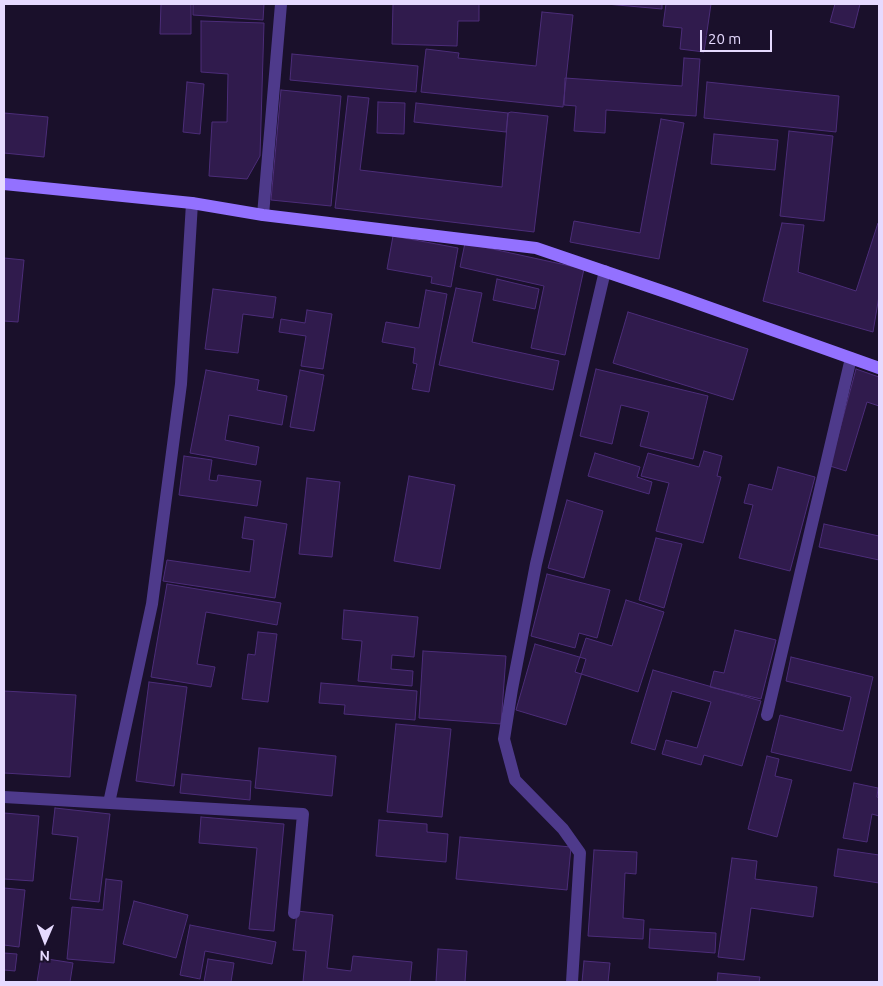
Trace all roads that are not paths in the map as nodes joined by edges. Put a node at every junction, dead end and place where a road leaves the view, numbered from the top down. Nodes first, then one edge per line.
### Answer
1 (281, 4) edge
2 (4, 184) edge
3 (192, 203) junction
4 (263, 215) junction
5 (605, 271) junction
6 (851, 358) junction
7 (879, 368) edge
8 (767, 715) dead end
9 (4, 797) edge
10 (109, 803) junction
11 (294, 913) dead end
12 (572, 982) edge

1 - 4 street
2 - 3 street
3 - 4 street
3 - 10 street
4 - 5 street
5 - 6 street
5 - 12 street
6 - 7 street
6 - 8 street
9 - 10 street
10 - 11 street

